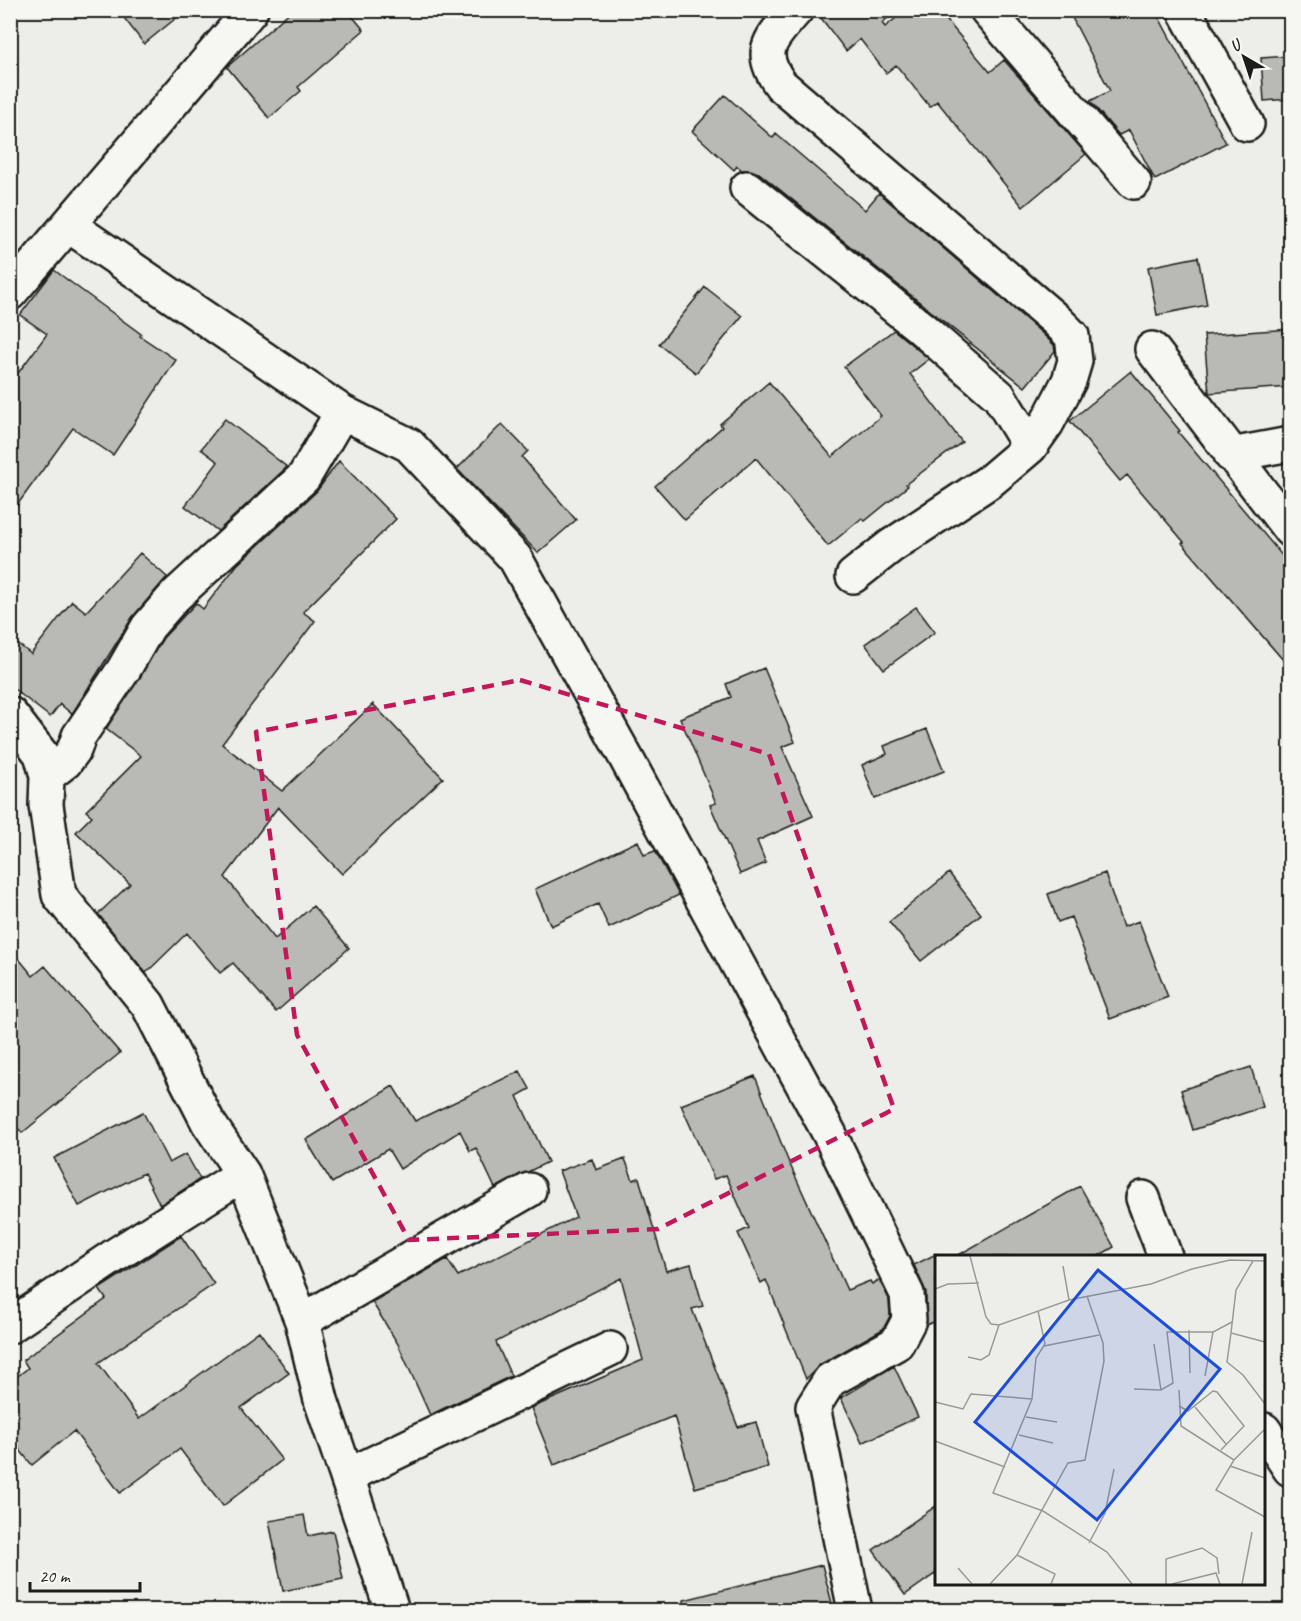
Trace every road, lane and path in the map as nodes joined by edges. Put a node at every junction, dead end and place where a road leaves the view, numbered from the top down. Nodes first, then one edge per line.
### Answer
1 (251, 10) edge
2 (796, 10) edge
3 (987, 10) edge
4 (1184, 10) edge
5 (1247, 124) dead end
6 (1134, 182) dead end
7 (747, 188) dead end
8 (68, 225) junction
9 (10, 293) edge
10 (1152, 349) dead end
11 (342, 412) junction
12 (1290, 444) edge
13 (1030, 447) junction
14 (1231, 454) junction
15 (1290, 530) edge
16 (853, 576) dead end
17 (10, 714) edge
18 (47, 776) junction
19 (243, 1174) junction
20 (529, 1190) dead end
21 (1143, 1198) dead end
22 (1164, 1255) edge
23 (302, 1321) junction
24 (10, 1326) edge
25 (610, 1349) dead end
26 (1265, 1433) edge
27 (1290, 1469) edge
28 (347, 1476) junction
29 (392, 1611) edge
30 (855, 1611) edge

1 - 8 street
2 - 13 street
3 - 6 street
4 - 5 street
7 - 13 street
8 - 9 street
8 - 11 street
10 - 14 street
11 - 18 street
11 - 30 street
12 - 14 street
13 - 16 street
14 - 15 street
17 - 18 street
18 - 19 street
19 - 23 street
19 - 24 street
20 - 23 street
21 - 22 street
23 - 28 street
25 - 28 street
26 - 27 street
28 - 29 street

